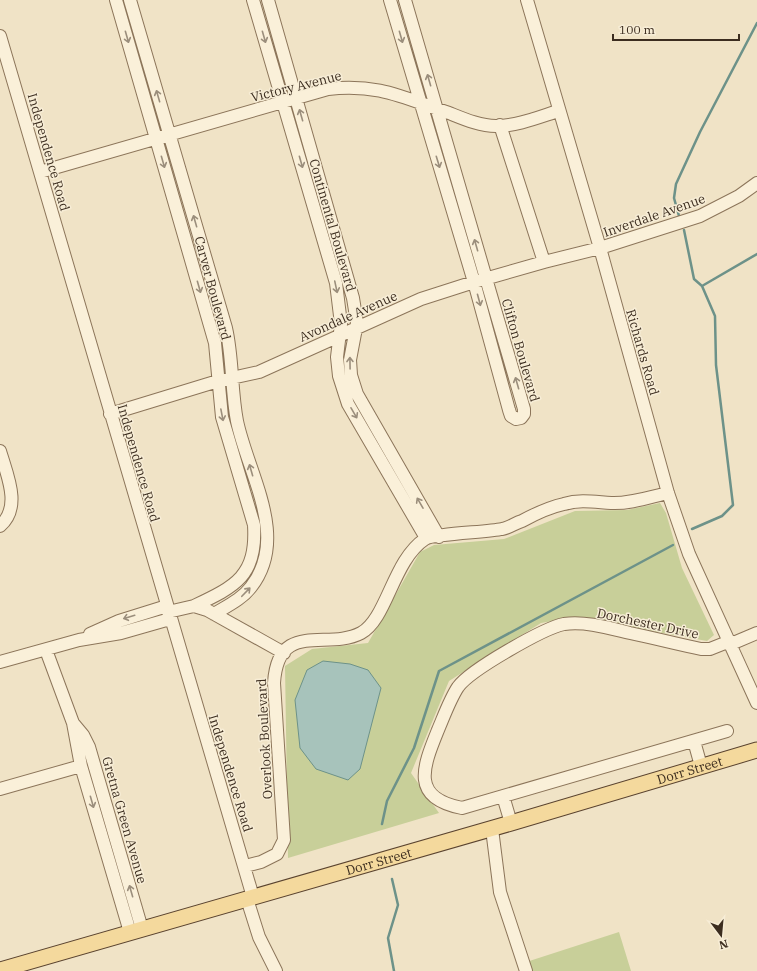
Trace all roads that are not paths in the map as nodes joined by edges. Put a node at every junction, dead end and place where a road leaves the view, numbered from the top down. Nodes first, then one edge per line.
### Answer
1 (116, 0) edge
2 (130, 0) edge
3 (253, 0) edge
4 (268, 0) edge
5 (390, 0) edge
6 (405, 0) edge
7 (527, 0) edge
8 (0, 36) edge
9 (296, 98) junction
10 (283, 102) junction
11 (420, 103) junction
12 (437, 109) junction
13 (558, 111) junction
14 (500, 125) junction
15 (169, 134) junction
16 (156, 138) junction
17 (40, 172) junction
18 (757, 183) edge
19 (600, 248) junction
20 (544, 262) junction
21 (486, 278) junction
22 (474, 282) junction
23 (356, 329) junction
24 (338, 337) junction
25 (232, 378) junction
26 (218, 381) junction
27 (110, 414) junction
28 (0, 451) edge
29 (668, 493) junction
30 (0, 526) edge
31 (439, 537) junction
32 (426, 538) junction
33 (194, 606) junction
34 (168, 612) junction
35 (214, 614) junction
36 (757, 633) edge
37 (731, 643) junction
38 (46, 650) junction
39 (284, 653) junction
40 (0, 662) edge
41 (757, 703) edge
42 (726, 731) dead end
43 (694, 741) junction
44 (757, 750) edge
45 (83, 762) junction
46 (701, 766) junction
47 (95, 770) junction
48 (0, 789) edge
49 (503, 796) junction
50 (511, 823) junction
51 (492, 828) junction
52 (245, 866) junction
53 (250, 898) junction
54 (136, 931) junction
55 (0, 970) edge
56 (276, 971) edge
57 (526, 971) edge

1 -> 16 street, Carver Boulevard
15 -> 2 street, Carver Boulevard
3 -> 10 street, Continental Boulevard
4 - 9 street, Continental Boulevard
5 -> 11 street, Clifton Boulevard
12 -> 6 street, Clifton Boulevard
7 - 13 street, Richards Road
8 - 17 street, Independence Road
9 - 10 street, Victory Avenue
9 - 11 street, Victory Avenue
23 -> 9 street, Continental Boulevard
10 - 15 street, Victory Avenue
10 -> 24 street, Continental Boulevard
11 - 12 street, Victory Avenue
11 -> 22 street, Clifton Boulevard
12 - 14 street, Victory Avenue
21 -> 12 street, Clifton Boulevard
13 - 14 street, Victory Avenue
13 - 19 street, Richards Road
14 - 20 street
15 - 16 street, Victory Avenue
25 -> 15 street, Carver Boulevard
16 - 17 street, Victory Avenue
16 -> 26 street, Carver Boulevard
17 - 27 street, Independence Road
18 - 19 street, Inverdale Avenue
19 - 20 street, Avondale Avenue
19 - 29 street, Richards Road
20 - 21 street, Avondale Avenue
21 - 22 street, Avondale Avenue
22 -> 21 street, Clifton Boulevard
22 - 23 street, Avondale Avenue
23 - 24 street, Avondale Avenue
31 -> 23 street, Continental Boulevard
24 - 25 street, Avondale Avenue
24 -> 32 street, Continental Boulevard
25 - 26 street, Avondale Avenue
35 -> 25 street, Carver Boulevard
26 - 27 street, Avondale Avenue
26 -> 33 street, Carver Boulevard
27 - 34 street, Independence Road
28 - 30 street
29 - 31 street
29 - 37 street, Richards Road
31 - 32 street
32 - 39 street, Overlook Boulevard
33 - 34 street, Carver Boulevard
33 - 35 street
34 - 38 street, Carver Boulevard
34 - 52 street, Independence Road
35 - 39 street
36 - 37 street, Dorchester Drive
37 - 41 street, Richards Road
37 - 49 street, Dorchester Drive
38 - 40 street, Carver Boulevard
38 - 45 street, Gretna Green Avenue
39 - 52 street, Overlook Boulevard
42 - 43 street, Dorchester Drive
43 - 46 street
43 - 49 street, Dorchester Drive
44 - 46 main road, Dorr Street
45 - 47 street, Gretna Green Avenue
45 - 47 street
45 - 48 street
45 -> 54 street, Gretna Green Avenue
46 - 50 main road, Dorr Street
54 -> 47 street, Gretna Green Avenue
49 - 50 street
50 - 51 main road, Dorr Street
51 - 53 main road, Dorr Street
51 - 57 street
52 - 53 street, Independence Road
53 - 54 main road, Dorr Street
53 - 56 street, Independence Road
54 - 55 main road, Dorr Street

